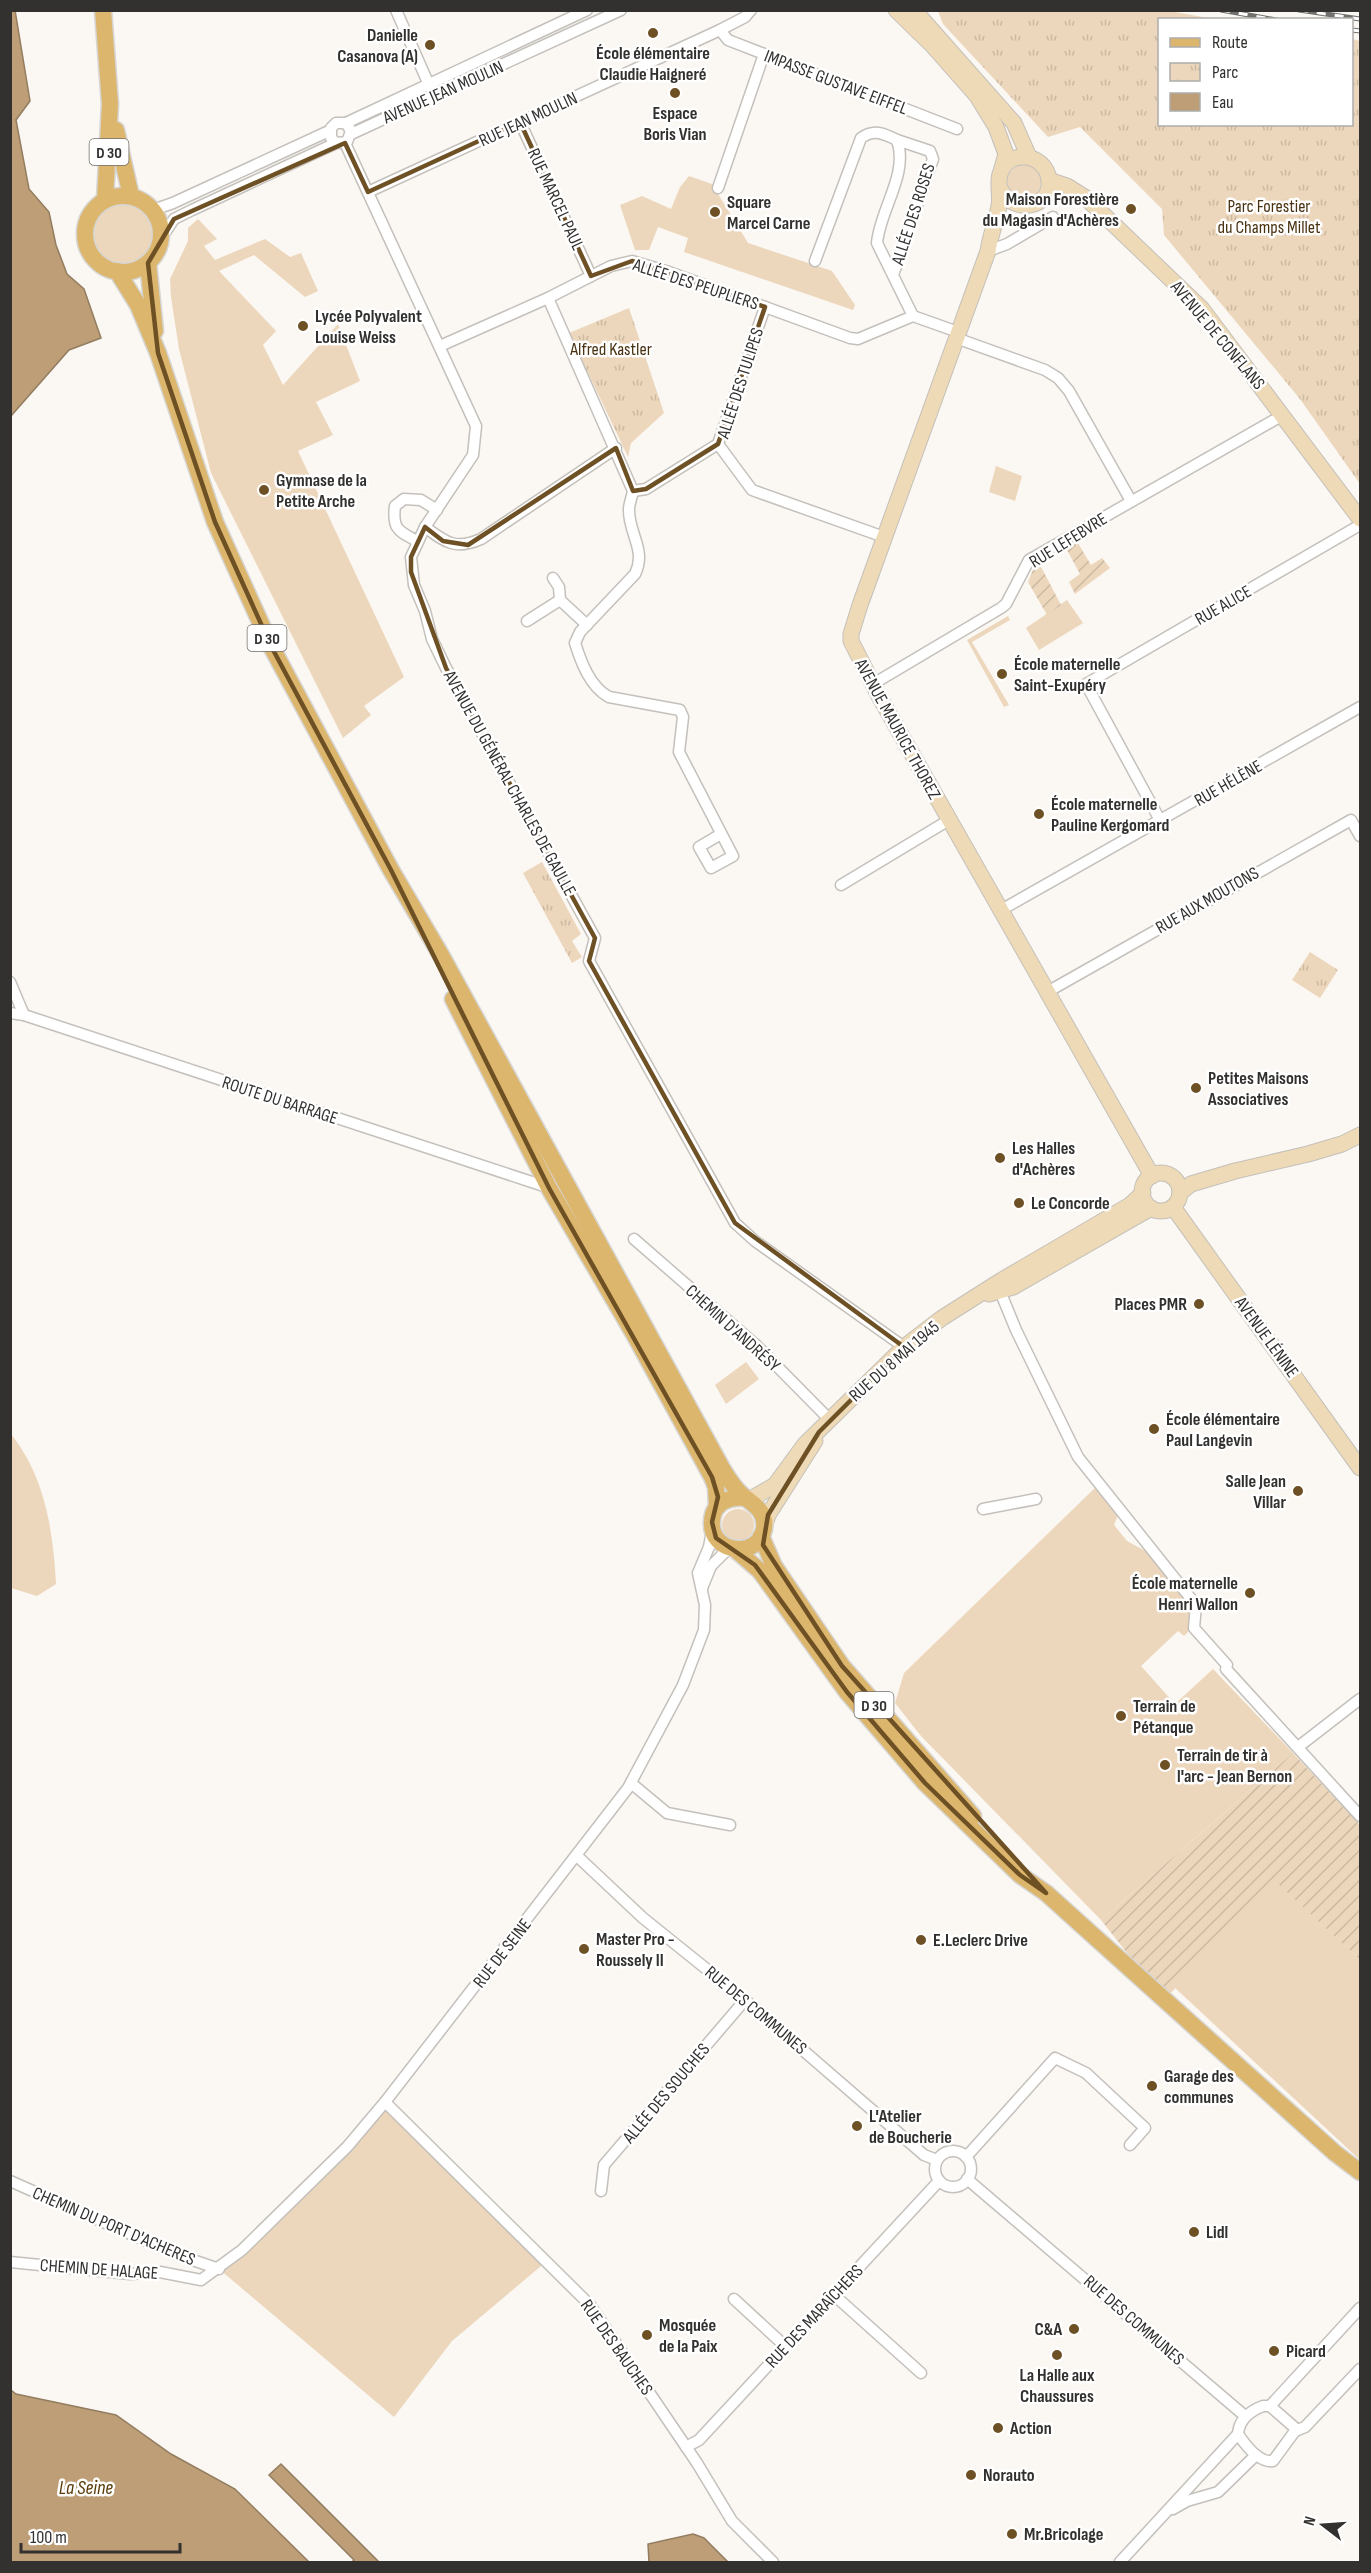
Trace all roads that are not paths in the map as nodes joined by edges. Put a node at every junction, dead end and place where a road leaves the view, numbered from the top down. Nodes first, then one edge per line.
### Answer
1 (103, 10) edge
2 (396, 10) edge
3 (587, 10) edge
4 (621, 10) edge
5 (751, 10) edge
6 (896, 10) edge
7 (914, 10) edge
8 (720, 30) junction
9 (528, 38) junction
10 (534, 50) junction
11 (764, 54) junction
12 (429, 85) junction
13 (111, 104) junction
14 (520, 122) junction
15 (346, 123) junction
16 (957, 129) dead end
17 (329, 132) junction
18 (351, 134) junction
19 (897, 140) junction
20 (340, 143) junction
21 (1029, 157) junction
22 (1002, 168) junction
23 (1049, 180) junction
24 (999, 186) junction
25 (717, 188) dead end
26 (368, 192) junction
27 (131, 196) junction
28 (105, 200) junction
29 (1019, 206) junction
30 (153, 210) junction
31 (1053, 217) dead end
32 (162, 237) junction
33 (987, 251) junction
34 (815, 261) dead end
35 (148, 263) junction
36 (117, 271) junction
37 (893, 275) junction
38 (591, 276) junction
39 (548, 298) junction
40 (765, 307) junction
41 (914, 316) junction
42 (957, 335) junction
43 (440, 346) junction
44 (158, 353) junction
45 (1283, 415) junction
46 (718, 444) junction
47 (616, 448) junction
48 (633, 491) junction
49 (1131, 501) junction
50 (437, 510) junction
51 (1360, 519) edge
52 (1360, 525) edge
53 (425, 527) junction
54 (884, 537) junction
55 (417, 541) junction
56 (553, 578) dead end
57 (560, 600) junction
58 (527, 621) dead end
59 (587, 625) junction
60 (873, 684) junction
61 (1360, 707) edge
62 (949, 820) junction
63 (1161, 822) junction
64 (721, 834) dead end
65 (1360, 836) edge
66 (391, 870) junction
67 (842, 885) dead end
68 (1001, 910) junction
69 (10, 982) edge
70 (1048, 991) junction
71 (10, 1013) edge
72 (24, 1015) junction
73 (1360, 1135) edge
74 (1152, 1176) junction
75 (549, 1188) junction
76 (1143, 1193) junction
77 (1176, 1193) junction
78 (576, 1203) junction
79 (1151, 1208) junction
80 (634, 1239) dead end
81 (1000, 1291) junction
82 (975, 1299) junction
83 (904, 1347) junction
84 (830, 1420) junction
85 (819, 1432) junction
86 (1360, 1468) edge
87 (747, 1499) junction
88 (1036, 1499) dead end
89 (717, 1507) junction
90 (983, 1509) dead end
91 (712, 1531) junction
92 (763, 1532) junction
93 (733, 1549) junction
94 (702, 1588) junction
95 (1360, 1699) edge
96 (1298, 1747) junction
97 (631, 1783) junction
98 (1360, 1816) edge
99 (730, 1825) dead end
100 (577, 1856) junction
101 (1046, 1893) junction
102 (745, 2000) junction
103 (385, 2102) junction
104 (1130, 2145) dead end
105 (1335, 2153) junction
106 (966, 2157) junction
107 (937, 2160) junction
108 (1360, 2172) edge
109 (967, 2179) junction
110 (10, 2181) edge
111 (939, 2181) junction
112 (1360, 2181) edge
113 (601, 2191) dead end
114 (10, 2262) edge
115 (219, 2269) junction
116 (834, 2295) junction
117 (734, 2299) dead end
118 (1360, 2308) edge
119 (786, 2347) junction
120 (1360, 2369) edge
121 (921, 2373) dead end
122 (1270, 2406) junction
123 (1245, 2416) junction
124 (1295, 2431) junction
125 (1238, 2434) junction
126 (686, 2447) junction
127 (1256, 2455) junction
128 (1168, 2513) junction
129 (773, 2562) edge
130 (1120, 2562) edge

1 - 13 main road, D 30
2 - 12 street
3 - 9 street, AVENUE JEAN MOULIN
4 - 10 street, AVENUE JEAN MOULIN
5 - 8 street, RUE JEAN MOULIN
6 - 22 street
7 - 21 street
8 - 11 street, IMPASSE GUSTAVE EIFFEL
8 - 14 street, RUE JEAN MOULIN
9 - 10 street
9 - 12 street, AVENUE JEAN MOULIN
10 - 18 street, AVENUE JEAN MOULIN
11 - 16 street, IMPASSE GUSTAVE EIFFEL
11 - 25 street
12 - 15 street, AVENUE JEAN MOULIN
13 - 27 main road, D 30
13 - 28 main road, D 30
14 - 26 street, RUE JEAN MOULIN
14 - 38 street, RUE MARCEL PAUL
15 - 17 street
15 - 18 street
17 - 20 street, AVENUE DU GÉNÉRAL CHARLES DE GAULLE
17 - 30 street
18 - 20 street
19 - 34 street
19 - 37 street, ALLÉE DES ROSES
19 - 37 street, ALLÉE DES ROSES
20 - 26 street, AVENUE DU GÉNÉRAL CHARLES DE GAULLE
20 - 32 street
21 - 22 street
21 - 23 street
22 - 24 street
23 - 29 street
23 - 45 street, AVENUE DE CONFLANS
24 - 29 street
24 - 33 street, AVENUE MAURICE THOREZ
26 - 43 street, AVENUE DU GÉNÉRAL CHARLES DE GAULLE
27 - 28 main road
27 - 30 main road
28 - 36 main road
29 - 33 street, AVENUE MAURICE THOREZ
30 - 32 main road
31 - 33 street
32 - 35 main road
33 - 42 street, AVENUE MAURICE THOREZ
35 - 36 main road
35 - 44 main road, D 30
36 - 44 main road, D 30
37 - 41 street, ALLÉE DES ROSES
38 - 39 street, ALLÉE DES PEUPLIERS
38 - 40 street, ALLÉE DES PEUPLIERS
39 - 43 street, ALLÉE DES PEUPLIERS
39 - 47 street
40 - 41 street, ALLÉE DES PEUPLIERS
40 - 46 street, ALLÉE DES TULIPES
41 - 42 street
42 - 49 street
42 - 54 street, AVENUE MAURICE THOREZ
43 - 50 street, AVENUE DU GÉNÉRAL CHARLES DE GAULLE
44 - 66 main road, D 30
45 - 49 street, RUE LEFEBVRE
45 - 51 street, AVENUE DE CONFLANS
46 - 48 street
46 - 54 street, ALLÉE DES TULIPES
47 - 48 street
47 - 53 street
48 - 59 street
49 - 60 street, RUE LEFEBVRE
50 - 53 street, AVENUE DU GÉNÉRAL CHARLES DE GAULLE
50 - 55 street
52 - 63 street, RUE ALICE
53 - 55 street, AVENUE DU GÉNÉRAL CHARLES DE GAULLE
54 - 60 street, AVENUE MAURICE THOREZ
55 - 83 street, AVENUE DU GÉNÉRAL CHARLES DE GAULLE
56 - 57 street
57 - 58 street
57 - 59 street
59 - 64 street
60 - 62 street, AVENUE MAURICE THOREZ
61 - 63 street, RUE HÉLÈNE
62 - 67 street
62 - 68 street, AVENUE MAURICE THOREZ
63 - 68 street, RUE HÉLÈNE
65 - 70 street, RUE AUX MOUTONS
66 - 75 main road, D 30
66 - 78 main road, D 30
68 - 70 street, AVENUE MAURICE THOREZ
69 - 72 street
70 - 74 street, AVENUE MAURICE THOREZ
71 - 72 street, ROUTE DU BARRAGE
72 - 75 street, ROUTE DU BARRAGE
73 - 77 street
74 - 76 street
74 - 77 street
75 - 78 street
75 - 89 main road, D 30
76 - 79 street
76 - 82 street, RUE DU 8 MAI 1945
77 - 79 street
77 - 86 street, AVENUE LÉNINE
78 - 87 main road, D 30
79 - 81 street, RUE DU 8 MAI 1945
80 - 84 street, CHEMIN D'ANDRÉSY
81 - 82 street, RUE DU 8 MAI 1945
81 - 96 street
82 - 83 street, RUE DU 8 MAI 1945
83 - 84 street, RUE DU 8 MAI 1945
84 - 85 street, RUE DU 8 MAI 1945
85 - 87 street, RUE DU 8 MAI 1945
85 - 92 street, RUE DU 8 MAI 1945
87 - 89 main road
87 - 92 main road
88 - 90 street
89 - 91 main road
91 - 93 main road
91 - 94 street, RUE DE SEINE
92 - 93 main road
92 - 101 main road, D 30
93 - 94 street
93 - 101 main road, D 30
94 - 97 street, RUE DE SEINE
95 - 96 street
96 - 98 street
97 - 99 street
97 - 100 street, RUE DE SEINE
100 - 102 street, RUE DES COMMUNES
100 - 103 street, RUE DE SEINE
101 - 105 main road, D 30
102 - 107 street, RUE DES COMMUNES
102 - 113 street, ALLÉE DES SOUCHES
103 - 115 street, RUE DE SEINE
103 - 126 street, RUE DES BAUCHES
104 - 106 street
105 - 108 main road, D 30
105 - 112 main road, D 30
106 - 107 street
106 - 109 street
107 - 111 street
109 - 111 street
109 - 123 street, RUE DES COMMUNES
110 - 115 street, CHEMIN DU PORT D'ACHERES
111 - 116 street, RUE DES MARAÎCHERS
114 - 115 street, CHEMIN DE HALAGE
116 - 119 street, RUE DES MARAÎCHERS
116 - 121 street
117 - 119 street
118 - 122 street
119 - 126 street, RUE DES MARAÎCHERS
120 - 124 street
122 - 123 street
122 - 124 street
123 - 125 street
124 - 127 street
125 - 127 street
125 - 128 street
126 - 129 street, RUE DES BAUCHES
127 - 128 street
128 - 130 street

